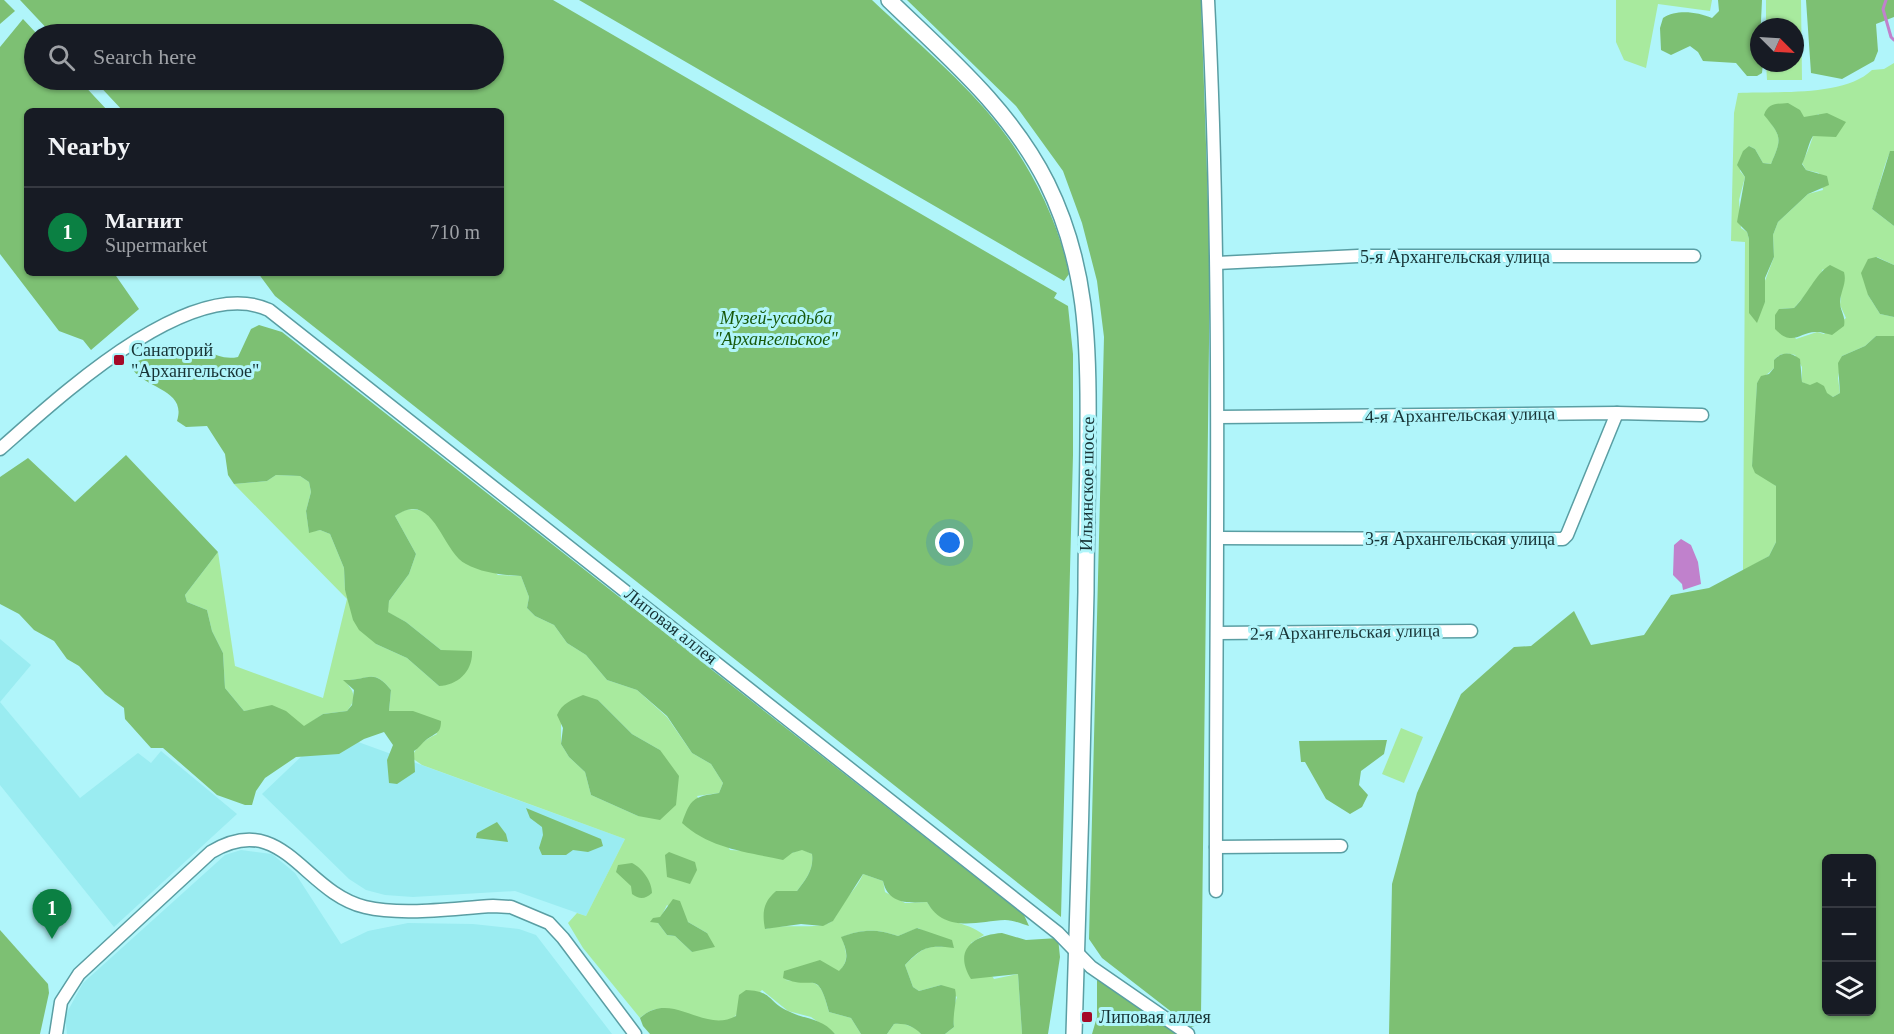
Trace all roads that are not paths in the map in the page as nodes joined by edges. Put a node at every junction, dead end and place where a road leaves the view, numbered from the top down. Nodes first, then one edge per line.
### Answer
1 (889, 0) edge
2 (1208, 0) edge
3 (1694, 256) dead end
4 (1217, 263) junction
5 (1617, 413) junction
6 (1702, 415) dead end
7 (1218, 417) junction
8 (0, 450) edge
9 (1219, 538) junction
10 (1471, 631) dead end
11 (1218, 633) junction
12 (1341, 846) dead end
13 (1216, 847) junction
14 (1216, 891) dead end
15 (1077, 954) junction
16 (56, 1034) edge
17 (635, 1034) edge
18 (1074, 1034) edge
19 (1188, 1034) edge

1 - 15 main road, Ильинское шоссе
2 - 4 street
3 - 4 street, 5-я Архангельская улица
4 - 7 street
5 - 6 street, 4-я Архангельская улица
5 - 7 street, 4-я Архангельская улица
5 - 9 street, 3-я Архангельская улица
7 - 9 street
8 - 15 street, Липовая аллея
9 - 11 street
10 - 11 street, 2-я Архангельская улица
11 - 13 street
12 - 13 street
13 - 14 street
15 - 18 main road, Ильинское шоссе
15 - 19 street, Липовая аллея
16 - 17 street

